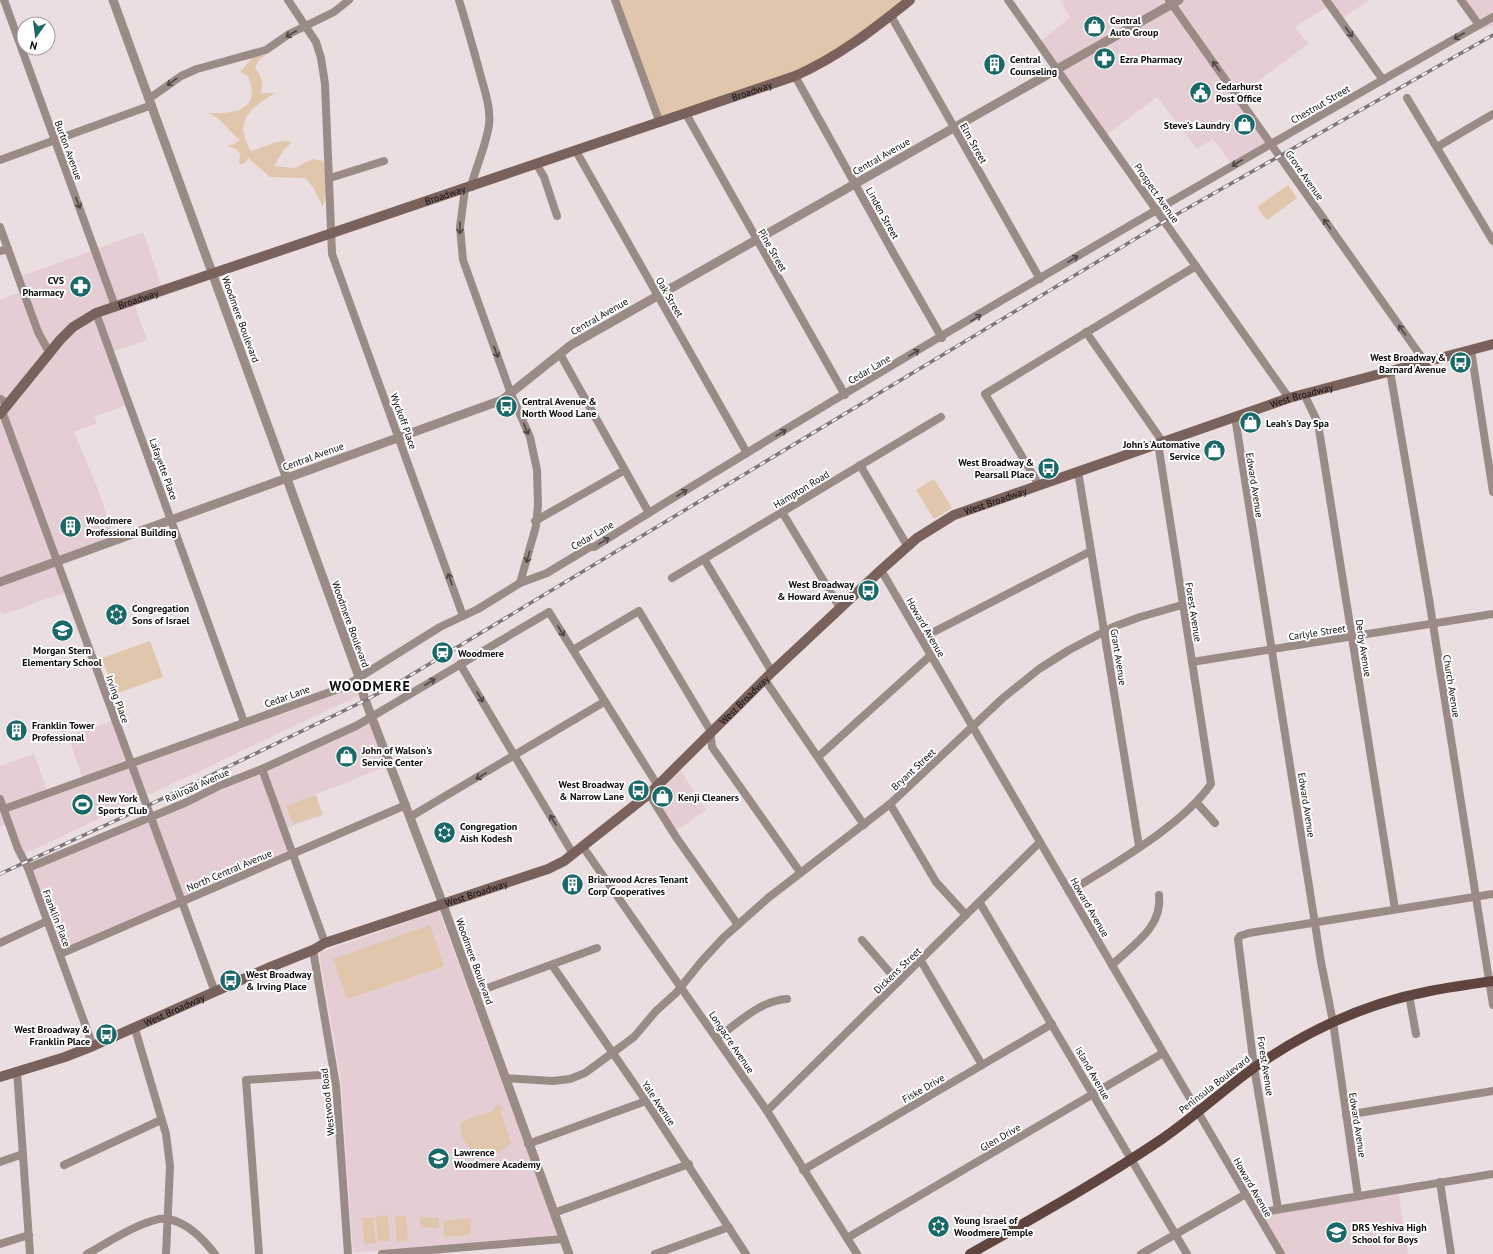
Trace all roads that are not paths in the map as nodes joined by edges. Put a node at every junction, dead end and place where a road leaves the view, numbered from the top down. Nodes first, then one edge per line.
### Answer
1 (4, 0) edge
2 (113, 0) edge
3 (288, 0) edge
4 (348, 0) edge
5 (459, 0) edge
6 (615, 0) edge
7 (910, 0) edge
8 (1008, 0) edge
9 (1326, 0) edge
10 (1461, 0) edge
11 (1174, 1) edge
12 (891, 16) junction
13 (1493, 16) edge
14 (1479, 25) junction
15 (306, 26) junction
16 (1057, 69) junction
17 (795, 76) junction
18 (1383, 80) junction
19 (1406, 98) dead end
20 (151, 102) junction
21 (686, 114) junction
22 (1493, 114) edge
23 (660, 123) junction
24 (954, 128) junction
25 (55, 140) junction
26 (1270, 144) junction
27 (1437, 147) junction
28 (576, 151) junction
29 (0, 160) edge
30 (384, 161) dead end
31 (536, 165) junction
32 (330, 178) junction
33 (855, 184) junction
34 (468, 188) junction
35 (1156, 210) junction
36 (557, 216) dead end
37 (0, 228) edge
38 (332, 233) junction
39 (756, 239) junction
40 (1493, 241) edge
41 (4, 250) edge
42 (1196, 266) junction
43 (213, 273) junction
44 (1040, 279) junction
45 (657, 296) junction
46 (115, 306) junction
47 (96, 313) junction
48 (1086, 332) junction
49 (942, 338) junction
50 (1493, 344) edge
51 (1471, 350) junction
52 (49, 352) junction
53 (560, 354) junction
54 (1425, 362) junction
55 (1390, 371) junction
56 (511, 394) junction
57 (1304, 394) junction
58 (845, 395) junction
59 (1289, 398) junction
60 (3, 407) edge
61 (941, 417) dead end
62 (1235, 417) junction
63 (399, 437) junction
64 (1160, 442) junction
65 (747, 453) junction
66 (860, 465) junction
67 (625, 470) junction
68 (1078, 471) junction
69 (287, 478) junction
70 (1039, 485) junction
71 (1493, 492) edge
72 (782, 512) junction
73 (649, 513) junction
74 (171, 519) junction
75 (535, 521) junction
76 (908, 547) junction
77 (1091, 551) junction
78 (704, 559) junction
79 (57, 561) junction
80 (882, 570) junction
81 (672, 578) dead end
82 (0, 582) edge
83 (520, 583) junction
84 (1182, 605) junction
85 (840, 608) junction
86 (1493, 614) edge
87 (463, 616) junction
88 (1432, 624) junction
89 (1104, 632) junction
90 (1352, 637) junction
91 (922, 638) junction
92 (573, 650) junction
93 (1272, 650) junction
94 (931, 656) junction
95 (1192, 662) junction
96 (460, 664) junction
97 (772, 672) junction
98 (359, 677) junction
99 (765, 680) junction
100 (604, 702) junction
101 (372, 716) junction
102 (244, 722) junction
103 (973, 726) junction
104 (709, 735) junction
105 (515, 756) junction
106 (818, 756) junction
107 (131, 764) junction
108 (262, 769) junction
109 (658, 786) junction
110 (649, 794) junction
111 (0, 798) edge
112 (1197, 803) junction
113 (406, 804) junction
114 (890, 804) junction
115 (4, 809) junction
116 (150, 817) junction
117 (410, 817) junction
118 (1215, 823) dead end
119 (864, 825) junction
120 (1040, 842) junction
121 (1139, 846) junction
122 (583, 847) junction
123 (292, 854) junction
124 (573, 854) junction
125 (28, 868) junction
126 (800, 872) junction
127 (1069, 892) junction
128 (1493, 894) edge
129 (1159, 895) dead end
130 (1476, 896) junction
131 (183, 900) junction
132 (980, 903) junction
133 (442, 905) junction
134 (1396, 909) junction
135 (966, 915) junction
136 (47, 921) junction
137 (1316, 922) junction
138 (738, 925) junction
139 (862, 940) dead end
140 (0, 943) edge
141 (325, 944) junction
142 (597, 948) dead end
143 (313, 950) junction
144 (60, 954) junction
145 (921, 960) junction
146 (552, 965) junction
147 (1112, 965) junction
148 (1491, 981) edge
149 (898, 982) junction
150 (681, 986) junction
151 (216, 992) junction
152 (474, 993) junction
153 (1409, 996) junction
154 (787, 999) dead end
155 (1493, 1005) edge
156 (1333, 1022) junction
157 (1052, 1024) junction
158 (135, 1029) junction
159 (1416, 1034) dead end
160 (717, 1038) junction
161 (93, 1046) junction
162 (613, 1052) junction
163 (1163, 1053) junction
164 (982, 1065) junction
165 (1254, 1067) junction
166 (17, 1072) junction
167 (334, 1074) junction
168 (0, 1077) edge
169 (505, 1078) junction
170 (1493, 1091) edge
171 (1093, 1094) junction
172 (646, 1101) junction
173 (767, 1111) junction
174 (1198, 1113) junction
175 (1346, 1114) junction
176 (161, 1120) junction
177 (528, 1144) junction
178 (23, 1154) junction
179 (1132, 1159) junction
180 (0, 1162) edge
181 (689, 1164) junction
182 (64, 1165) dead end
183 (803, 1170) junction
184 (1493, 1174) edge
185 (1440, 1182) junction
186 (1246, 1194) junction
187 (1358, 1196) junction
188 (1278, 1209) junction
189 (554, 1213) junction
190 (1257, 1213) junction
191 (168, 1218) junction
192 (729, 1227) junction
193 (1175, 1234) junction
194 (29, 1235) junction
195 (847, 1238) junction
196 (563, 1239) junction
197 (0, 1244) edge
198 (30, 1254) edge
199 (87, 1254) edge
200 (166, 1254) edge
201 (215, 1254) edge
202 (259, 1254) edge
203 (348, 1254) edge
204 (382, 1254) edge
205 (569, 1254) edge
206 (655, 1254) edge
207 (746, 1254) edge
208 (857, 1254) edge
209 (970, 1254) edge
210 (1141, 1254) edge
211 (1186, 1254) edge
212 (1280, 1254) edge
213 (1451, 1254) edge

1 - 25 street, Burton Avenue
2 - 20 street, Woodmere Boulevard
3 - 15 street, Wyckoff Place
4 - 15 street
5 - 34 street
6 - 23 street
7 - 12 main road, Broadway
8 - 16 street, Prospect Avenue
9 -> 18 street
10 - 14 street
11 - 16 street, Central Avenue
26 -> 11 street, Grove Avenue
12 - 17 main road, Broadway
12 - 24 street, Elm Street
13 - 14 street, Chestnut Street
14 -> 18 street, Chestnut Street
15 -> 20 street
15 - 32 street, Wyckoff Place
16 - 24 street, Central Avenue
16 - 35 street, Prospect Avenue
17 - 21 main road, Broadway
17 - 33 street, Linden Street
18 - 26 street, Chestnut Street
19 - 27 street
20 - 25 street
20 - 43 street, Woodmere Boulevard
21 - 23 main road, Broadway
21 - 39 street, Pine Street
22 - 27 street
23 - 28 main road, Broadway
24 - 33 street, Central Avenue
24 - 44 street, Elm Street
25 - 29 street
25 -> 46 street, Burton Avenue
26 -> 35 street, Chestnut Street
54 -> 26 street, Grove Avenue
27 - 40 street
28 - 31 main road, Broadway
28 - 45 street, Oak Street
30 - 32 street
31 - 34 main road, Broadway
31 - 36 street
32 - 38 street, Wyckoff Place
33 - 39 street, Central Avenue
33 - 49 street, Linden Street
34 - 38 main road, Broadway
34 -> 56 street
35 - 42 street, Prospect Avenue
44 -> 35 street, Cedar Lane
37 - 41 street
38 - 43 main road, Broadway
38 - 63 street, Wyckoff Place
39 - 45 street, Central Avenue
39 - 58 street, Pine Street
41 - 52 street
42 - 48 street
42 - 59 street, Prospect Avenue
43 - 46 main road, Broadway
43 - 69 street, Woodmere Boulevard
49 -> 44 street, Cedar Lane
45 - 53 street, Central Avenue
45 - 65 street, Oak Street
46 - 47 main road, Broadway
47 - 52 main road, Broadway
47 - 74 street, Lafayette Place
48 - 64 street
48 - 70 street
58 -> 49 street, Cedar Lane
50 - 51 main road, West Broadway
51 - 54 main road, West Broadway
51 - 71 street
52 - 60 main road, Broadway
53 - 56 street, Central Avenue
53 - 67 street
54 - 55 main road, West Broadway
55 - 57 main road, West Broadway
55 - 88 street, Church Avenue
56 - 63 street, Central Avenue
56 -> 75 street
57 - 59 main road, West Broadway
57 - 90 street, Derby Avenue
65 -> 58 street, Cedar Lane
59 - 62 main road, West Broadway
60 - 79 street, Irving Place
61 - 66 street, Hampton Road
62 - 64 main road, West Broadway
62 - 93 street, Edward Avenue
63 - 69 street, Central Avenue
87 -> 63 street, Wyckoff Place
64 - 68 main road, West Broadway
64 - 84 street, Forest Avenue
73 -> 65 street, Cedar Lane
66 - 72 street, Hampton Road
66 - 76 street
67 - 73 street
67 - 75 street
68 - 70 main road, West Broadway
68 - 77 street, Grant Avenue
69 - 74 street, Central Avenue
69 - 98 street, Woodmere Boulevard
70 - 76 main road, West Broadway
72 - 78 street, Hampton Road
72 - 85 street
83 -> 73 street, Cedar Lane
74 - 79 street, Central Avenue
74 - 102 street, Lafayette Place
75 -> 83 street
76 - 80 main road, West Broadway
77 - 89 street, Grant Avenue
77 - 91 street
78 - 81 street, Hampton Road
78 - 97 street
79 - 82 street, Central Avenue
79 - 107 street, Irving Place
80 - 85 main road, West Broadway
80 - 91 street, Howard Avenue
83 - 87 street, Cedar Lane
84 - 89 street, Bryant Street
84 - 95 street, Forest Avenue
85 - 97 main road, West Broadway
86 - 88 street, Carlyle Street
87 - 98 street, Cedar Lane
88 - 90 street, Carlyle Street
88 - 130 street, Church Avenue
89 - 103 street, Bryant Street
89 - 121 street, Grant Avenue
90 - 93 street, Carlyle Street
90 - 134 street, Derby Avenue
91 - 94 street, Howard Avenue
96 -> 92 street, Railroad Avenue
92 - 100 street
92 - 104 street
93 - 95 street, Carlyle Street
93 - 137 street, Edward Avenue
94 - 103 street, Howard Avenue
94 - 106 street
95 - 112 street, Forest Avenue
101 -> 96 street, Railroad Avenue
96 -> 105 street
97 - 99 main road, West Broadway
98 - 101 street, Woodmere Boulevard
98 - 102 street, Cedar Lane
99 - 104 main road, West Broadway
99 - 106 street
100 - 105 street
100 - 109 street
101 - 108 street, Railroad Avenue
101 - 113 street, Woodmere Boulevard
102 - 107 street, Cedar Lane
103 - 114 street, Bryant Street
103 - 120 street, Howard Avenue
104 - 109 main road, West Broadway
104 - 126 street
105 -> 117 street
124 -> 105 street
106 - 119 street
107 - 115 street, Cedar Lane
107 - 116 street, Irving Place
108 - 116 street, Railroad Avenue
108 - 123 street
109 - 110 main road, West Broadway
110 - 122 main road, West Broadway
110 - 138 street
111 - 115 street, Franklin Place
112 - 118 street
112 - 121 street
113 - 117 street, Woodmere Boulevard
113 - 123 street, North Central Avenue
114 - 119 street, Bryant Street
114 - 135 street
115 - 125 street, Franklin Place
116 - 125 street, Railroad Avenue
116 - 131 street, Irving Place
117 - 133 street, Woodmere Boulevard
119 - 126 street, Bryant Street
120 - 127 street, Howard Avenue
120 - 132 street, Dickens Street
121 - 127 street
122 - 124 main road, West Broadway
122 - 150 street, Longacre Avenue
123 - 131 street, North Central Avenue
123 - 141 street
124 - 133 main road, West Broadway
125 - 136 street, Franklin Place
126 - 138 street, Bryant Street
127 - 147 street, Howard Avenue
128 - 130 street
129 - 147 street
130 - 134 street
130 - 148 street, Church Avenue
131 - 144 street, North Central Avenue
131 - 151 street, Irving Place
132 - 135 street, Dickens Street
132 - 157 street, Island Avenue
133 - 141 main road, West Broadway
133 - 152 street, Woodmere Boulevard
134 - 137 street
135 - 145 street, Dickens Street
136 - 140 street
136 - 144 street, Franklin Place
137 - 156 street, Edward Avenue
137 - 165 street, Forest Avenue
138 - 150 street, Bryant Street
139 - 149 street
141 - 143 main road, West Broadway
142 - 146 street
143 - 151 main road, West Broadway
143 - 167 street, Westwood Road
144 - 161 street, Franklin Place
145 - 149 street, Dickens Street
145 - 164 street
146 - 152 street
146 - 162 street, Yale Avenue
147 - 163 street, Howard Avenue
148 - 153 main road, Peninsula Boulevard
148 - 155 street, Church Avenue
149 - 173 street, Dickens Street
150 - 160 street, Longacre Avenue
150 - 162 street, Bryant Street
151 - 158 main road, West Broadway
152 - 169 street, Woodmere Boulevard
153 - 156 main road, Peninsula Boulevard
153 - 159 street
154 - 160 street
156 - 165 main road, Peninsula Boulevard
156 - 175 street, Edward Avenue
157 - 164 street, Fiske Drive
157 - 171 street, Island Avenue
158 - 161 main road, West Broadway
158 - 176 street
160 - 173 street, Longacre Avenue
161 - 166 main road, West Broadway
162 - 169 street, Bryant Street
162 - 172 street, Yale Avenue
163 - 171 street, Glen Drive
163 - 174 street, Howard Avenue
164 - 183 street, Fiske Drive
165 - 174 main road, Peninsula Boulevard
165 - 188 street, Forest Avenue
166 - 168 main road, West Broadway
166 - 178 street
167 - 202 street
167 - 203 street, Westwood Road
169 - 177 street, Woodmere Boulevard
170 - 175 street
171 - 179 street, Island Avenue
171 - 195 street, Glen Drive
172 - 177 street
172 - 181 street, Yale Avenue
173 - 183 street, Longacre Avenue
174 - 179 main road, Peninsula Boulevard
174 - 186 street, Howard Avenue
175 - 187 street, Edward Avenue
176 - 182 street
176 - 191 street
177 - 189 street, Woodmere Boulevard
178 - 180 street
178 - 194 street
179 - 193 street, Island Avenue
179 - 209 main road, Peninsula Boulevard
181 - 189 street
181 - 192 street, Yale Avenue
183 - 195 street, Longacre Avenue
184 - 185 street
185 - 187 street
185 - 213 street
186 - 190 street, Howard Avenue
186 - 193 street
187 - 188 street
188 - 190 street
189 - 196 street, Woodmere Boulevard
190 - 212 street, Howard Avenue
191 - 199 street
191 - 200 street
191 - 201 street
192 - 206 street
192 - 207 street, Yale Avenue
193 - 210 street
193 - 211 street, Island Avenue
194 - 197 street
194 - 198 street
195 - 208 street, Longacre Avenue
196 - 204 street
196 - 205 street, Woodmere Boulevard

